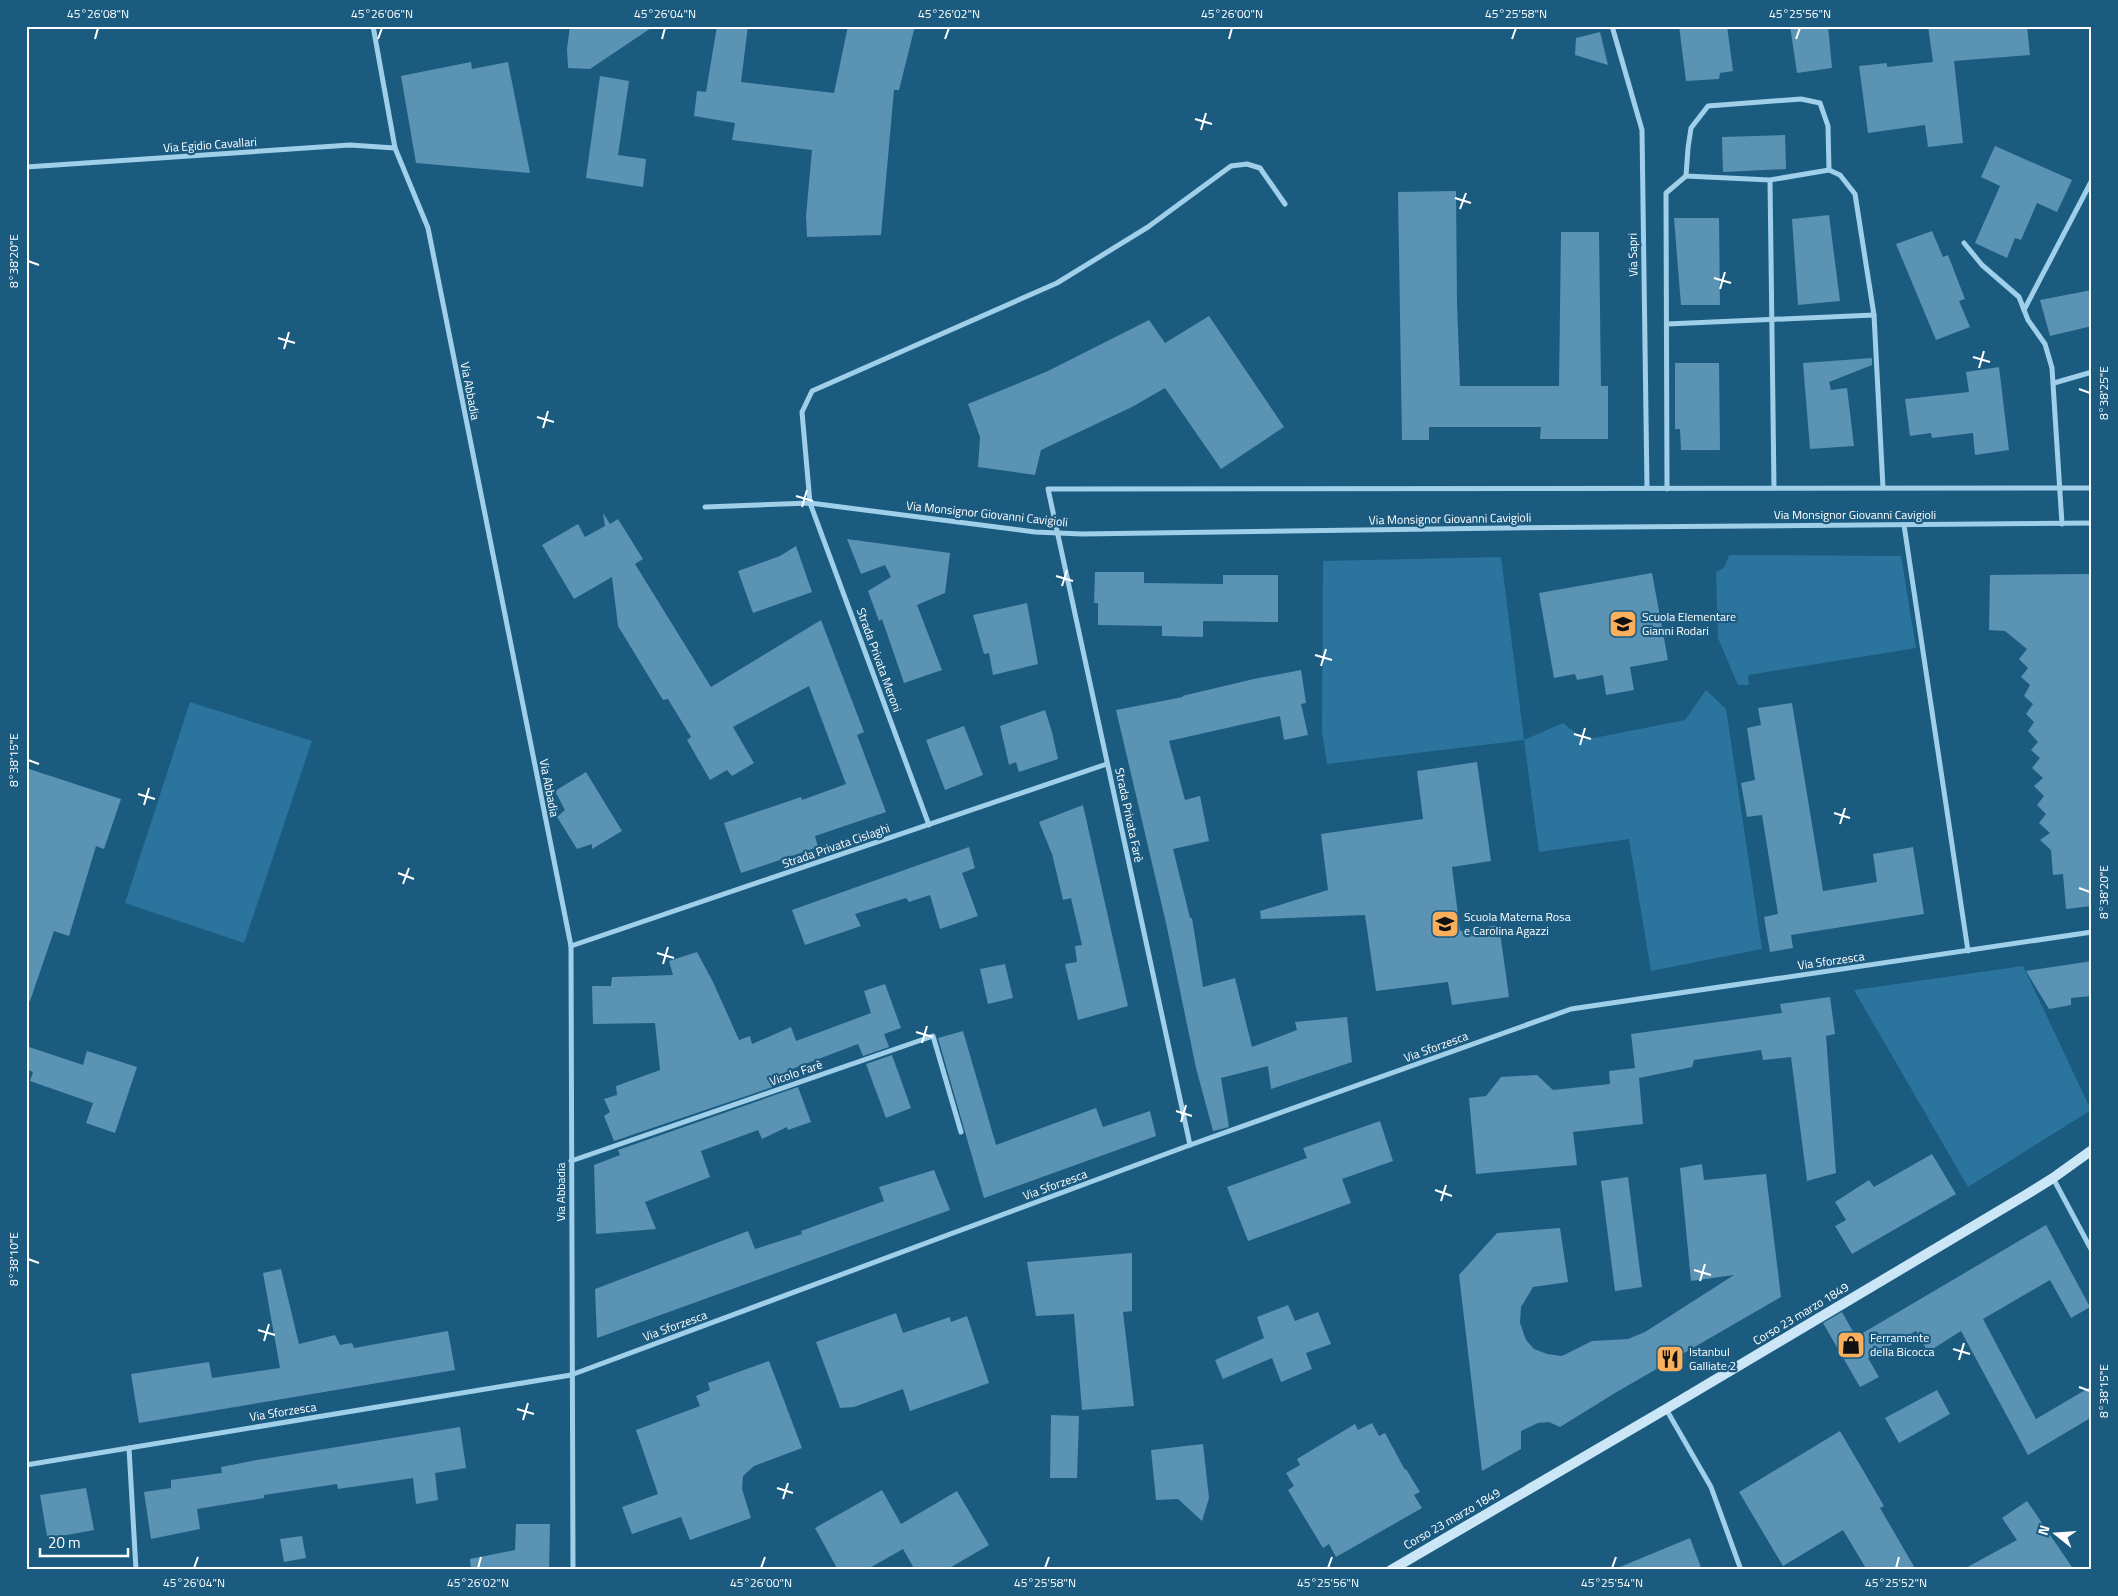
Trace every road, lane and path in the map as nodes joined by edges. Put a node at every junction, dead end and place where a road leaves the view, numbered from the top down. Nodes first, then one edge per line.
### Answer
1 (373, 26) edge
2 (1612, 26) edge
3 (395, 148) junction
4 (26, 167) edge
5 (1829, 170) junction
6 (1686, 176) junction
7 (1770, 180) junction
8 (2092, 180) edge
9 (1285, 204) dead end
10 (1964, 242) dead end
11 (2024, 310) junction
12 (1874, 315) junction
13 (1772, 320) junction
14 (1667, 324) junction
15 (2092, 372) edge
16 (2054, 383) junction
17 (1646, 488) junction
18 (1667, 488) junction
19 (1774, 488) junction
20 (1883, 488) junction
21 (2061, 488) junction
22 (2092, 488) edge
23 (810, 503) junction
24 (705, 507) dead end
25 (2092, 523) edge
26 (2062, 524) junction
27 (1904, 525) junction
28 (1058, 534) junction
29 (1108, 764) junction
30 (929, 825) junction
31 (2092, 932) edge
32 (571, 946) junction
33 (1968, 951) junction
34 (961, 1132) dead end
35 (1190, 1145) junction
36 (2092, 1150) edge
37 (571, 1161) junction
38 (2053, 1178) junction
39 (2092, 1251) edge
40 (571, 1374) junction
41 (1666, 1409) junction
42 (129, 1448) junction
43 (26, 1465) edge
44 (136, 1570) edge
45 (573, 1570) edge
46 (1391, 1570) edge
47 (1741, 1570) edge

1 - 3 street, Via Abbadia
2 - 17 street, Via Sapri
3 - 4 street, Via Egidio Cavallari
3 - 32 street, Via Abbadia
5 - 6 street
5 - 7 street
5 - 12 street
6 - 7 street
6 - 14 street
7 - 13 street
8 - 11 street
9 - 23 street
10 - 11 street
11 - 16 street
12 - 13 street
12 - 20 street
13 - 14 street
13 - 19 street
14 - 18 street
15 - 16 street
16 - 21 street
17 - 18 street
17 - 28 street, Strada Privata Farè
18 - 19 street
19 - 20 street
20 - 21 street
21 - 22 street
21 - 26 street
23 - 24 street, Via Monsignor Giovanni Cavigioli
23 - 28 street, Via Monsignor Giovanni Cavigioli
23 - 30 street, Strada Privata Meroni
25 - 26 street, Via Monsignor Giovanni Cavigioli
26 - 27 street, Via Monsignor Giovanni Cavigioli
27 - 28 street, Via Monsignor Giovanni Cavigioli
27 - 33 street
28 - 29 street, Strada Privata Farè
29 - 30 street, Strada Privata Cislaghi
29 - 35 street, Strada Privata Farè
30 - 32 street, Strada Privata Cislaghi
31 - 33 street, Via Sforzesca
32 - 37 street, Via Abbadia
33 - 35 street, Via Sforzesca
34 - 37 street, Vicolo Farè
35 - 40 street, Via Sforzesca
36 - 38 main road, Corso 23 marzo 1849
37 - 40 street, Via Abbadia
38 - 39 street
38 - 41 main road, Corso 23 marzo 1849
40 - 42 street, Via Sforzesca
40 - 45 street, Via Abbadia
41 - 46 main road, Corso 23 marzo 1849
41 - 47 street
42 - 43 street, Via Sforzesca
42 - 44 street

